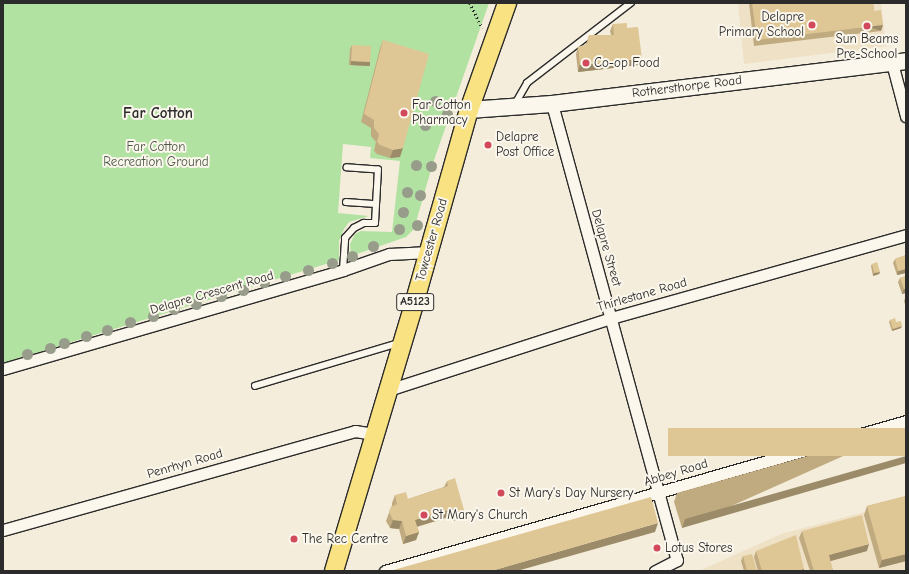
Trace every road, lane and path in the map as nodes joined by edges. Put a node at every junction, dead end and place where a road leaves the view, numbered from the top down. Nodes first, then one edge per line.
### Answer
1 (470, 3) edge
2 (507, 3) edge
3 (631, 3) edge
4 (496, 34) junction
5 (899, 62) edge
6 (552, 104) junction
7 (513, 107) junction
8 (469, 110) junction
9 (906, 116) edge
10 (347, 168) dead end
11 (346, 202) dead end
12 (376, 204) junction
13 (906, 235) edge
14 (429, 252) junction
15 (343, 270) junction
16 (611, 318) junction
17 (403, 342) junction
18 (3, 368) edge
19 (254, 386) dead end
20 (388, 390) junction
21 (906, 421) edge
22 (374, 434) junction
23 (656, 493) junction
24 (3, 530) edge
25 (334, 571) edge
26 (386, 571) edge
27 (655, 571) edge

1 - 4 path
2 - 4 main road, Towcester Road / A5123
3 - 7 lane
4 - 8 main road, Towcester Road / A5123
5 - 6 street, Rothersthorpe Road
5 - 9 street
6 - 7 street, Rothersthorpe Road
6 - 16 street, Delapre Street
7 - 8 street, Rothersthorpe Road
8 - 14 main road, Towcester Road / A5123
10 - 12 lane
11 - 12 lane
12 - 15 lane
13 - 16 street, Thirlestane Road
14 - 15 street, Delapre Crescent Road
14 - 17 main road, Towcester Road / A5123
15 - 18 street, Delapre Crescent Road
16 - 20 street, Thirlestane Road
16 - 23 street, Delapre Street
17 - 19 lane
17 - 20 main road, Towcester Road / A5123
20 - 22 main road, Towcester Road / A5123
21 - 23 street, Abbey Road
22 - 24 street, Penrhyn Road
22 - 25 main road, Towcester Road / A5123
23 - 26 street, Abbey Road
23 - 27 street, Delapre Street

